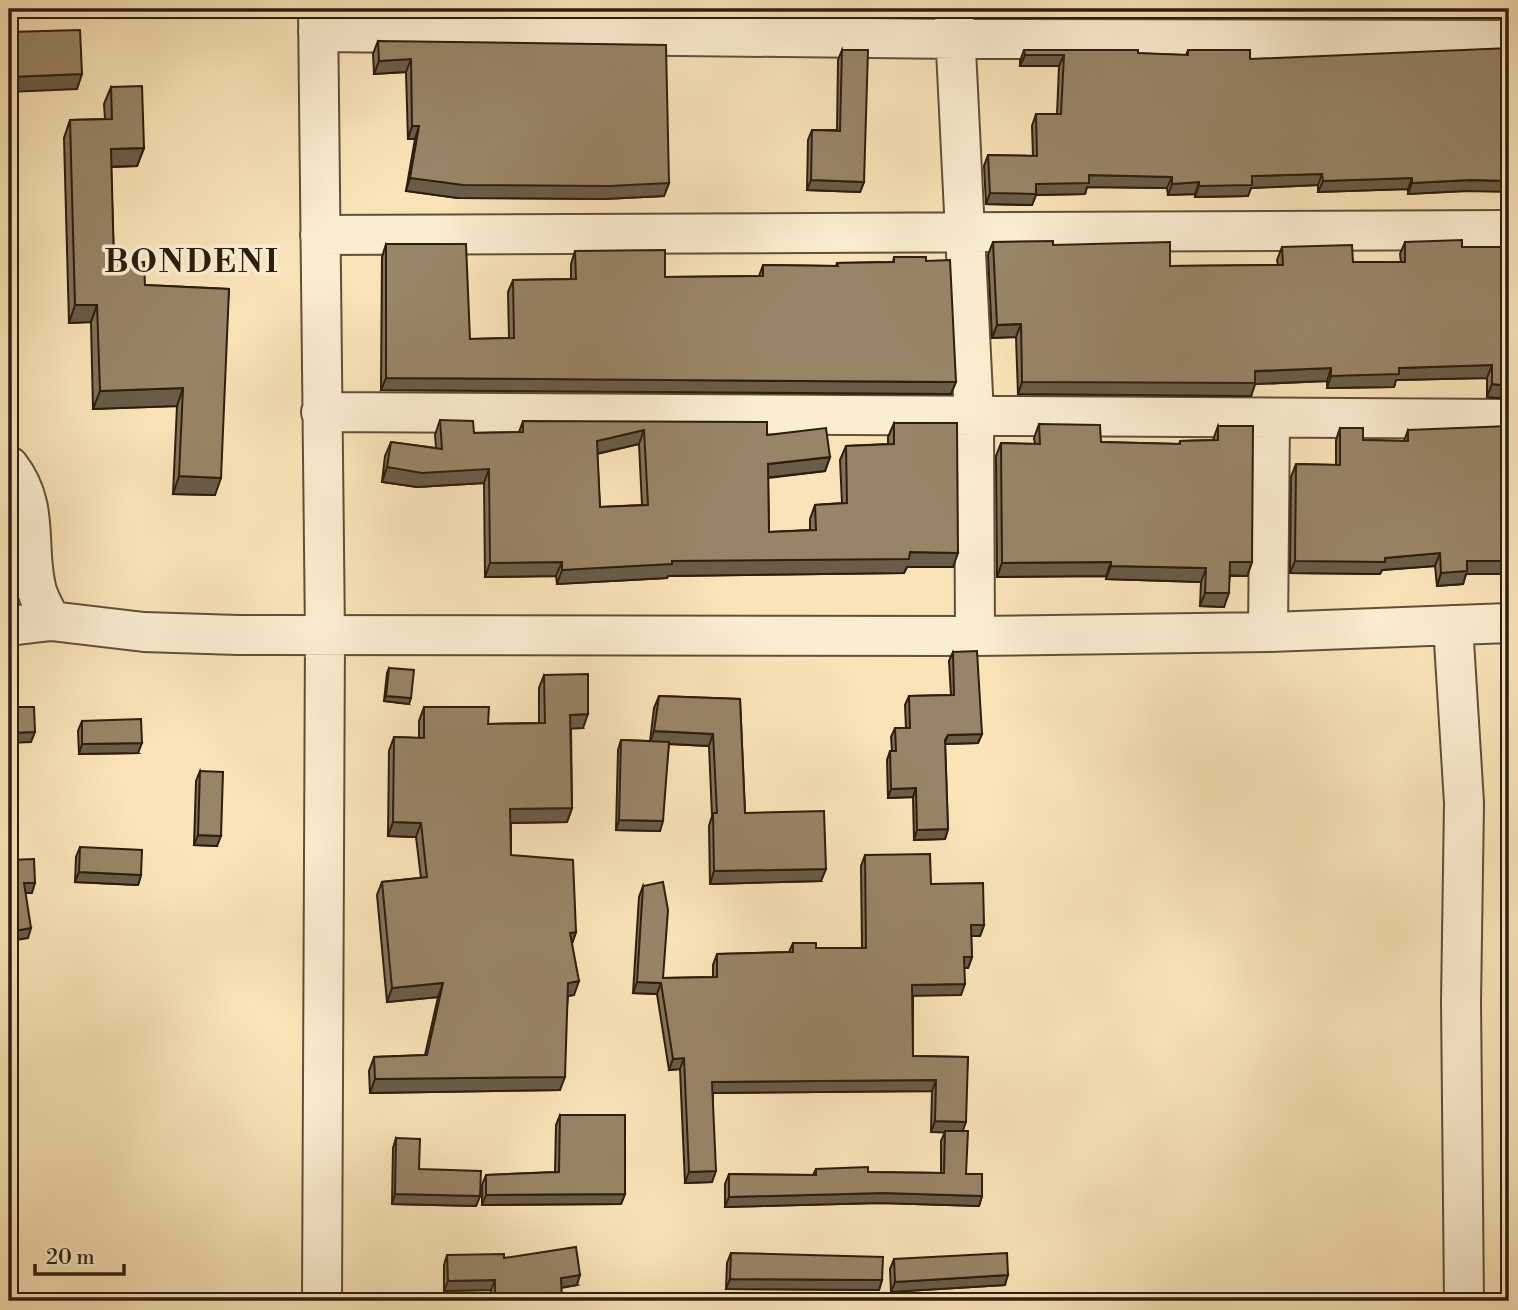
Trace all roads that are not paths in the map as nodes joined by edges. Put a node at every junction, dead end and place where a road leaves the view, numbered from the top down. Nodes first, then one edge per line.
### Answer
1 (318, 20) edge
2 (955, 24) edge
3 (1509, 40) edge
4 (965, 230) junction
5 (1509, 230) edge
6 (320, 235) junction
7 (321, 412) junction
8 (974, 415) junction
9 (1270, 418) junction
10 (1509, 419) edge
11 (9, 466) edge
12 (51, 621) junction
13 (1509, 624) edge
14 (1453, 625) junction
15 (9, 626) edge
16 (1268, 632) junction
17 (325, 635) junction
18 (975, 636) junction
19 (323, 1301) edge
20 (1464, 1301) edge

1 - 2 street
1 - 6 street
2 - 3 street
2 - 4 street
4 - 5 street
4 - 6 street
4 - 8 street
6 - 7 street
7 - 8 street
7 - 17 street
8 - 9 street
8 - 18 street
9 - 10 street
9 - 16 street
11 - 12 street
12 - 15 street
12 - 17 street
13 - 14 street
14 - 16 street
14 - 20 street
16 - 18 street
17 - 18 street
17 - 19 street

